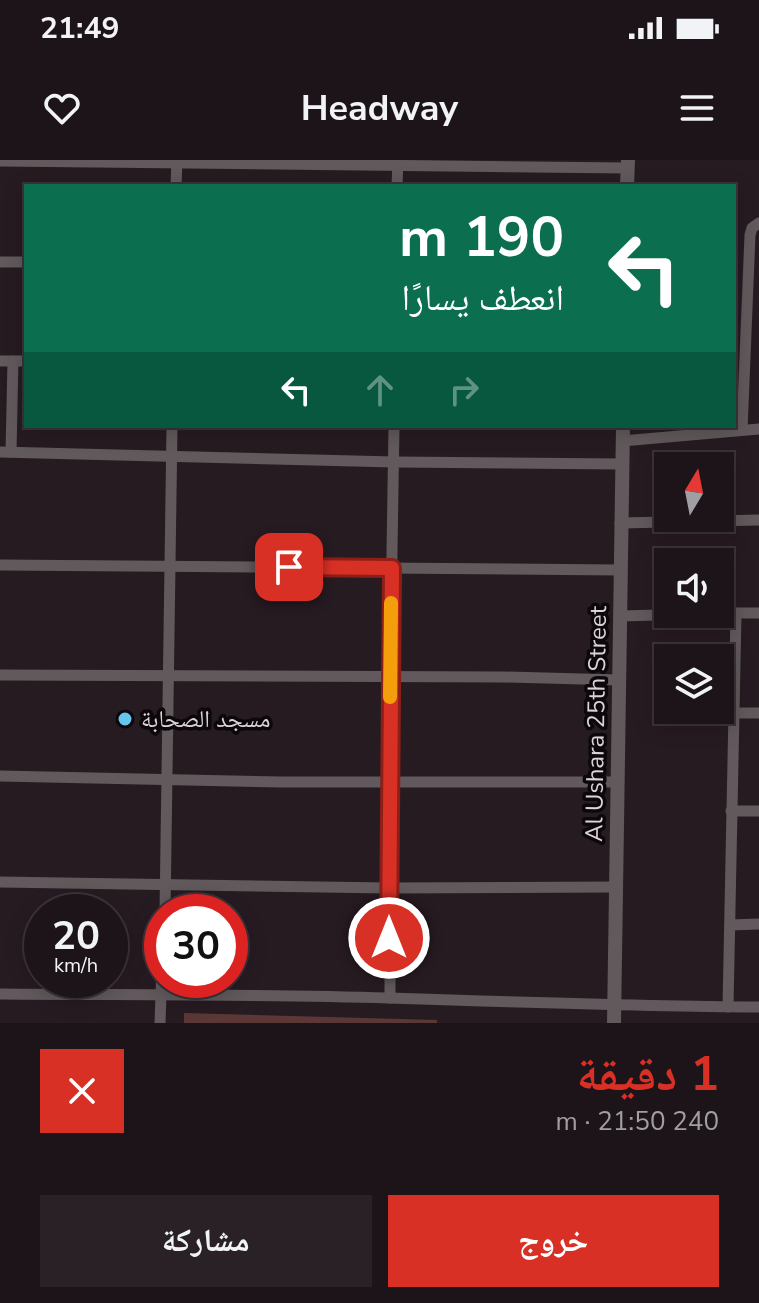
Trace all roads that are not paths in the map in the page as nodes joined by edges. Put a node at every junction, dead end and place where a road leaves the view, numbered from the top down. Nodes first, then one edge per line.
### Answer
1 (0, 161) edge
2 (177, 161) edge
3 (398, 163) edge
4 (628, 164) edge
5 (176, 184) edge
6 (397, 184) edge
7 (627, 184) edge
8 (759, 223) edge
9 (0, 262) edge
10 (24, 262) edge
11 (0, 361) edge
12 (20, 361) edge
13 (172, 428) edge
14 (394, 428) edge
15 (759, 429) edge
16 (742, 430) junction
17 (622, 433) edge
18 (6, 452) edge
19 (171, 457) junction
20 (394, 462) junction
21 (622, 464) junction
22 (759, 520) edge
23 (620, 523) junction
24 (0, 565) edge
25 (170, 567) junction
26 (392, 568) junction
27 (620, 570) junction
28 (736, 613) joint
29 (759, 613) edge
30 (654, 615) edge
31 (620, 616) junction
32 (0, 675) edge
33 (168, 676) junction
34 (390, 677) junction
35 (619, 680) junction
36 (734, 713) joint
37 (759, 713) edge
38 (734, 724) edge
39 (0, 776) edge
40 (168, 779) junction
41 (617, 782) junction
42 (389, 783) junction
43 (731, 811) junction
44 (759, 811) edge
45 (0, 882) edge
46 (166, 884) junction
47 (615, 887) junction
48 (389, 888) junction
49 (166, 894) edge
50 (759, 924) edge
51 (730, 925) junction
52 (144, 993) edge
53 (0, 994) edge
54 (248, 995) edge
55 (161, 998) edge
56 (390, 998) junction
57 (614, 1006) junction
58 (728, 1007) junction
59 (759, 1007) edge
60 (160, 1023) edge
61 (614, 1023) edge

1 - 2 street
2 - 3 street
2 - 5 street
3 - 4 street
3 - 6 street
4 - 7 street
8 - 16 street
9 - 10 street
11 - 12 street
12 - 18 street
13 - 19 street
14 - 20 street
15 - 16 street
16 - 17 street
17 - 21 street, Al Ushara 25th Street
18 - 19 street
19 - 20 street
19 - 25 street
20 - 21 street
20 - 26 street
21 - 23 street, Al Ushara 25th Street
22 - 23 street
23 - 27 street, Al Ushara 25th Street
24 - 25 street
25 - 26 street
25 - 33 street
26 - 27 street
26 - 34 street
27 - 31 street, Al Ushara 25th Street
28 - 29 street
28 - 36 street
30 - 31 street
31 - 35 street, Al Ushara 25th Street
32 - 33 street
33 - 34 street
33 - 40 street
34 - 35 street
34 - 42 street
35 - 41 street, Al Ushara 25th Street
36 - 37 street
38 - 43 street
39 - 40 street
40 - 42 street
40 - 46 street
41 - 42 street
41 - 47 street, Al Ushara 25th Street
42 - 48 street
43 - 44 street
43 - 51 street
45 - 46 street
46 - 48 street
46 - 49 street
47 - 48 street
47 - 57 street, Al Ushara 25th Street
48 - 56 street
50 - 51 street
51 - 58 street
52 - 53 street
54 - 56 street
55 - 60 street
56 - 57 street
57 - 58 street
57 - 61 street, Al Ushara 25th Street
58 - 59 street

